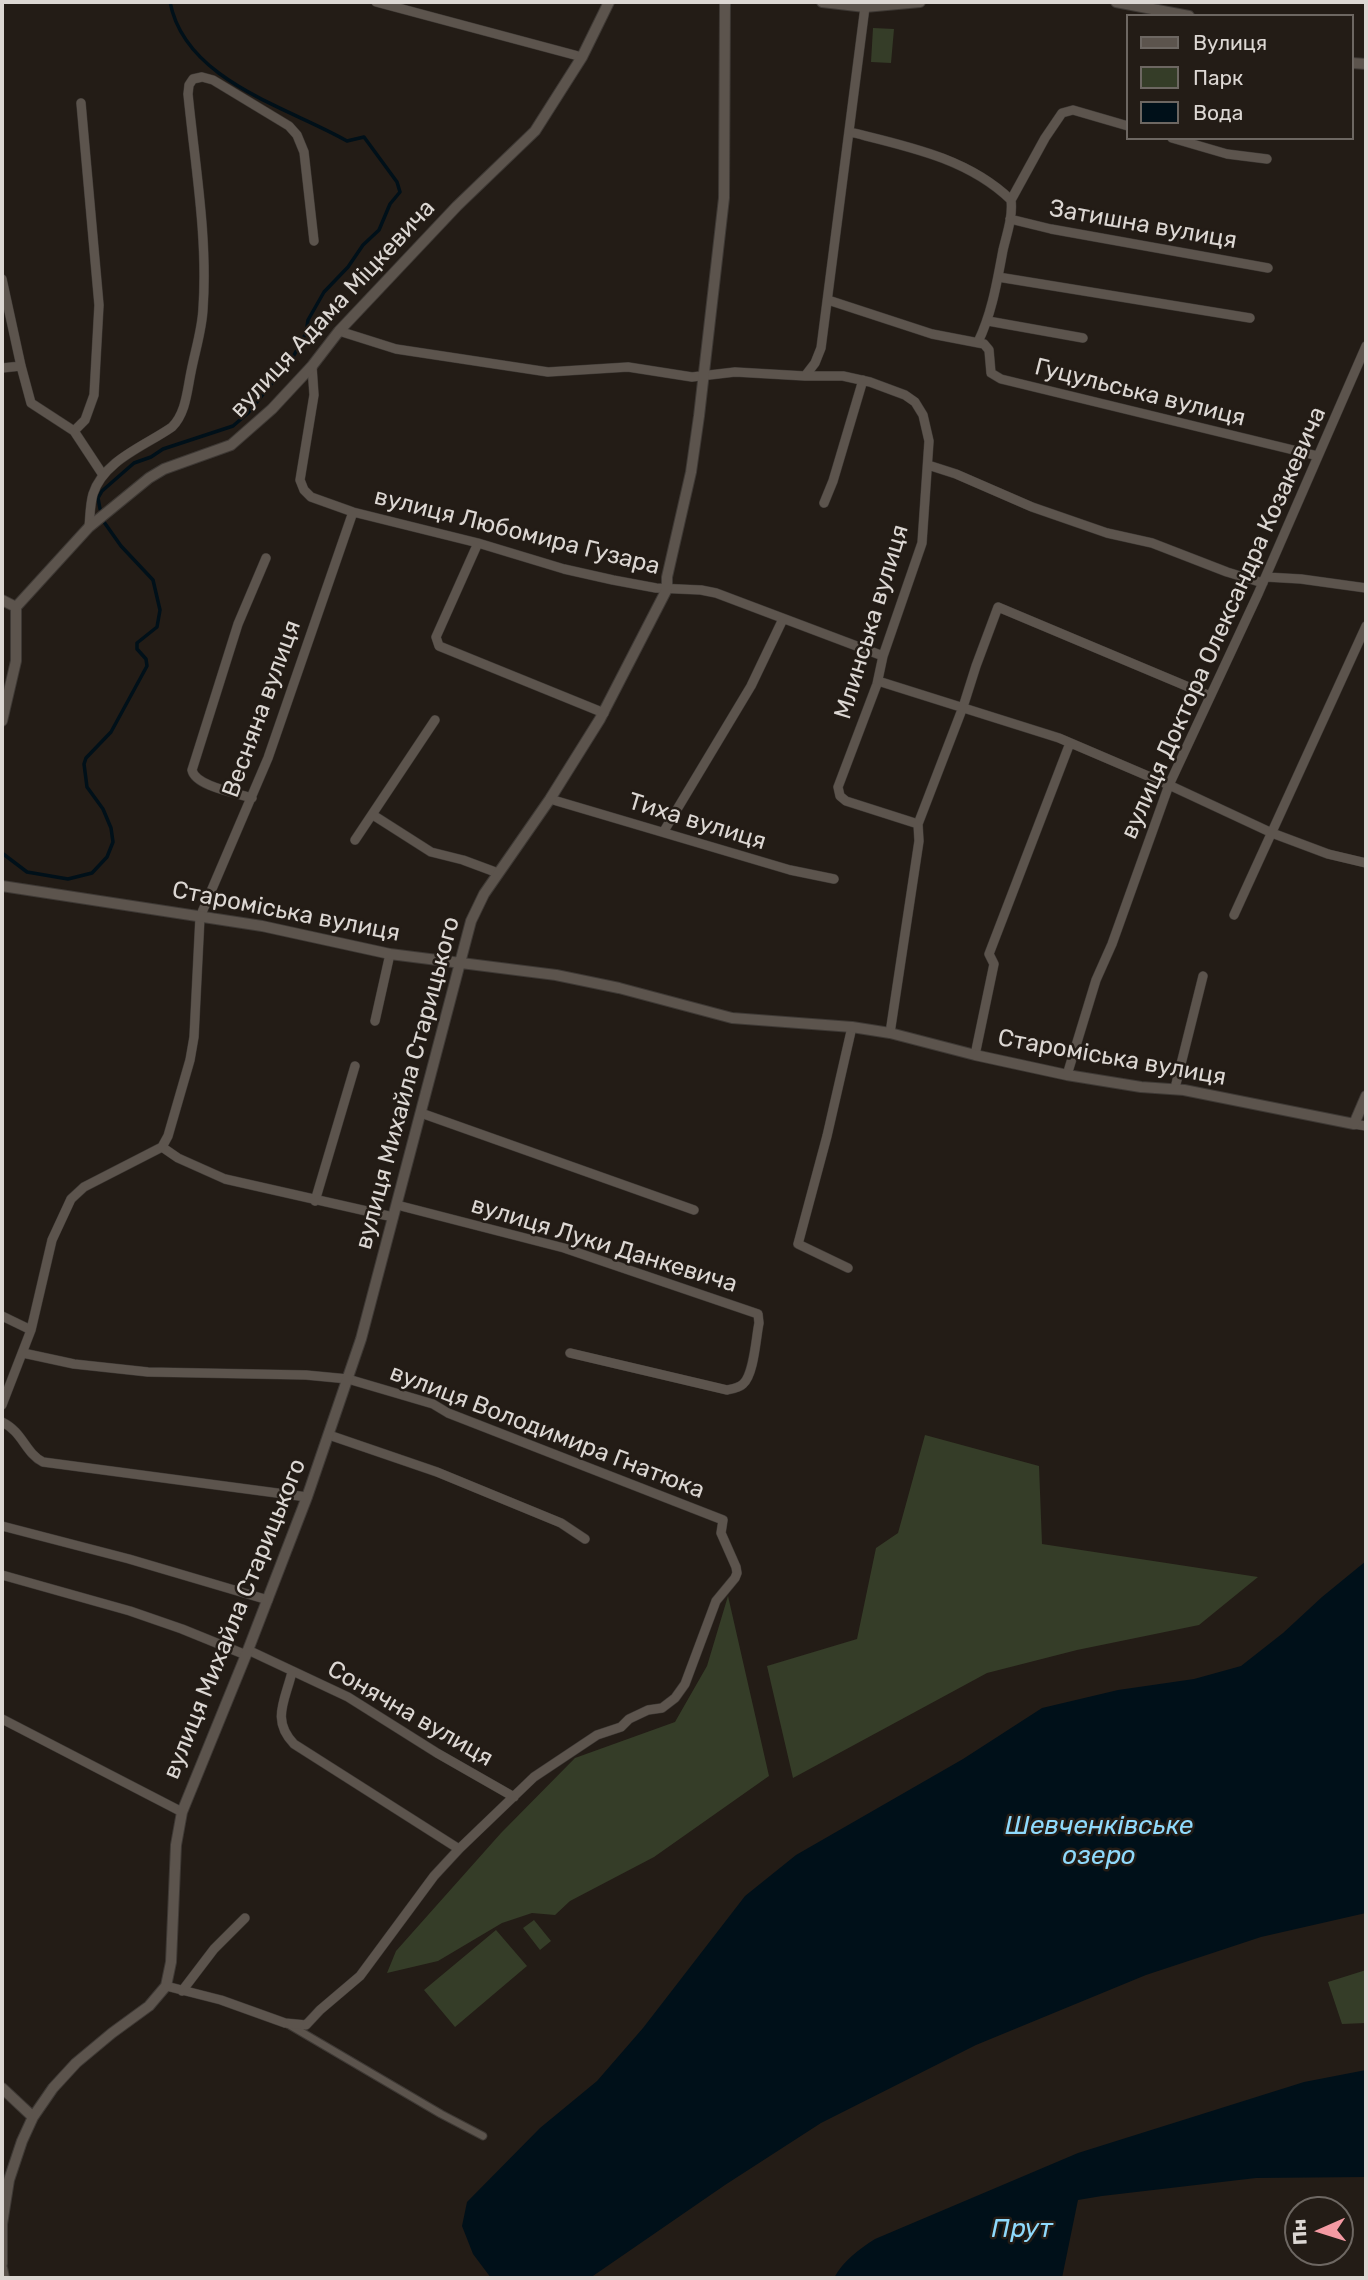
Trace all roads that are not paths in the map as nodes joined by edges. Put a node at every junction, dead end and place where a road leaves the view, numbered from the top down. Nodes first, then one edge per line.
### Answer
1 (376, 2) edge
2 (609, 2) edge
3 (725, 2) edge
4 (822, 2) edge
5 (920, 2) edge
6 (1116, 2) edge
7 (865, 8) junction
8 (1179, 14) edge
9 (582, 57) junction
10 (81, 103) dead end
11 (1126, 124) edge
12 (850, 132) junction
13 (1179, 140) edge
14 (1267, 159) dead end
15 (1011, 200) junction
16 (1010, 219) junction
17 (314, 241) dead end
18 (1268, 268) dead end
19 (998, 277) junction
20 (2, 279) edge
21 (828, 300) junction
22 (1250, 318) dead end
23 (988, 321) junction
24 (339, 331) junction
25 (1083, 338) dead end
26 (978, 342) junction
27 (1366, 346) edge
28 (21, 366) junction
29 (313, 366) junction
30 (2, 368) edge
31 (705, 375) junction
32 (805, 376) junction
33 (863, 380) junction
34 (74, 431) junction
35 (1318, 456) junction
36 (928, 465) junction
37 (103, 475) junction
38 (824, 503) dead end
39 (353, 512) junction
40 (89, 527) junction
41 (478, 542) junction
42 (266, 558) dead end
43 (1264, 580) junction
44 (1366, 587) edge
45 (667, 589) junction
46 (2, 600) edge
47 (16, 607) junction
48 (783, 619) junction
49 (1366, 626) edge
50 (883, 656) junction
51 (877, 681) junction
52 (1210, 696) junction
53 (963, 707) junction
54 (604, 713) junction
55 (435, 720) dead end
56 (2, 721) edge
57 (1070, 743) junction
58 (1169, 785) junction
59 (252, 798) junction
60 (550, 799) junction
61 (373, 815) junction
62 (918, 824) junction
63 (664, 831) junction
64 (1272, 833) junction
65 (355, 840) dead end
66 (1366, 863) edge
67 (498, 873) junction
68 (834, 879) dead end
69 (2, 886) edge
70 (1234, 915) dead end
71 (200, 916) junction
72 (390, 954) junction
73 (460, 964) junction
74 (1203, 976) dead end
75 (375, 1021) dead end
76 (852, 1027) junction
77 (890, 1033) junction
78 (975, 1055) junction
79 (355, 1066) dead end
80 (1067, 1075) junction
81 (1175, 1088) junction
82 (1366, 1096) edge
83 (421, 1113) junction
84 (1354, 1124) junction
85 (1366, 1126) edge
86 (163, 1147) junction
87 (315, 1201) junction
88 (397, 1205) junction
89 (694, 1210) dead end
90 (393, 1217) junction
91 (848, 1268) dead end
92 (2, 1316) edge
93 (31, 1331) junction
94 (23, 1353) junction
95 (570, 1353) dead end
96 (348, 1379) junction
97 (2, 1405) edge
98 (2, 1422) edge
99 (329, 1435) junction
100 (307, 1497) junction
101 (2, 1526) edge
102 (585, 1539) dead end
103 (2, 1575) edge
104 (268, 1600) junction
105 (247, 1652) junction
106 (292, 1672) junction
107 (2, 1719) edge
108 (514, 1797) junction
109 (182, 1812) junction
110 (459, 1849) junction
111 (245, 1918) dead end
112 (166, 1986) junction
113 (182, 1991) junction
114 (285, 2023) junction
115 (2, 2089) edge
116 (33, 2116) junction
117 (483, 2136) dead end
118 (2, 2266) edge
119 (4, 2278) edge

1 - 9 street
2 - 9 street, вулиця Адама Міцкевича
3 - 31 street, вулиця Михайла Старицького
4 - 7 street
5 - 7 street
6 - 8 street
7 - 12 street
9 - 24 street, вулиця Адама Міцкевича
10 - 34 street
11 - 15 street
12 - 15 street
12 - 21 street
13 - 14 street
15 - 16 street
16 - 18 street, Затишна вулиця
16 - 19 street
17 - 37 street
19 - 22 street
19 - 23 street
20 - 28 street
21 - 26 street
21 - 32 street
23 - 25 street
23 - 26 street
24 - 29 street, вулиця Адама Міцкевича
24 - 31 street, Млинська вулиця
26 - 35 street, Гуцульська вулиця
27 - 35 street, вулиця Доктора Олександра Козакевича
28 - 30 street
28 - 34 street
29 - 39 street, вулиця Любомира Гузара
29 - 40 street, вулиця Адама Міцкевича
31 - 32 street, Млинська вулиця
31 - 45 street, вулиця Михайла Старицького
32 - 33 street, Млинська вулиця
33 - 36 street, Млинська вулиця
33 - 38 street
34 - 37 street
35 - 43 street, вулиця Доктора Олександра Козакевича
36 - 43 street
36 - 50 street, Млинська вулиця
37 - 40 street
39 - 41 street, вулиця Любомира Гузара
39 - 59 street, Весняна вулиця
40 - 47 street, вулиця Адама Міцкевича
41 - 45 street, вулиця Любомира Гузара
41 - 54 street
42 - 59 street
43 - 44 street
43 - 52 street, вулиця Доктора Олександра Козакевича
45 - 48 street, вулиця Любомира Гузара
45 - 54 street, вулиця Михайла Старицького
46 - 47 street
47 - 56 street
48 - 50 street, вулиця Любомира Гузара
48 - 63 street
49 - 64 street
50 - 51 street, Млинська вулиця
51 - 53 street
51 - 62 street, Млинська вулиця
52 - 53 street
52 - 58 street, вулиця Доктора Олександра Козакевича
53 - 57 street
53 - 62 street
54 - 60 street, вулиця Михайла Старицького
55 - 61 street
57 - 58 street
57 - 78 street
58 - 64 street
58 - 80 street, вулиця Доктора Олександра Козакевича
59 - 71 street, Весняна вулиця
60 - 63 street, Тиха вулиця
60 - 67 street, вулиця Михайла Старицького
61 - 65 street
61 - 67 street
62 - 77 street
63 - 68 street, Тиха вулиця
64 - 66 street
64 - 70 street
67 - 73 street, вулиця Михайла Старицького
69 - 71 street, Староміська вулиця
71 - 72 street, Староміська вулиця
71 - 86 street
72 - 73 street, Староміська вулиця
72 - 75 street
73 - 76 street, Староміська вулиця
73 - 83 street, вулиця Михайла Старицького
74 - 81 street
76 - 77 street, Староміська вулиця
76 - 91 street
77 - 78 street, Староміська вулиця
78 - 80 street, Староміська вулиця
79 - 87 street
80 - 81 street, Староміська вулиця
81 - 84 street, Староміська вулиця
82 - 84 street
83 - 88 street, вулиця Михайла Старицького
83 - 89 street
84 - 85 street, Староміська вулиця
86 - 87 street
86 - 93 street
87 - 90 street
88 - 90 street, вулиця Михайла Старицького
88 - 95 street, вулиця Луки Данкевича
90 - 96 street, вулиця Михайла Старицького
92 - 93 street
93 - 94 street
94 - 96 street, вулиця Володимира Гнатюка
94 - 97 street
96 - 99 street, вулиця Михайла Старицького
96 - 108 street, вулиця Володимира Гнатюка
98 - 100 street
99 - 100 street, вулиця Михайла Старицького
99 - 102 street
100 - 104 street, вулиця Михайла Старицького
101 - 104 street
103 - 105 street, Сонячна вулиця
104 - 105 street, вулиця Михайла Старицького
105 - 106 street, Сонячна вулиця
105 - 109 street, вулиця Михайла Старицького
106 - 108 street, Сонячна вулиця
106 - 110 street
107 - 109 street
108 - 110 street
109 - 112 street, вулиця Михайла Старицького
110 - 114 street
111 - 113 street
112 - 113 street
112 - 116 street
113 - 114 street
114 - 117 street
115 - 116 street
116 - 118 street
118 - 119 street

